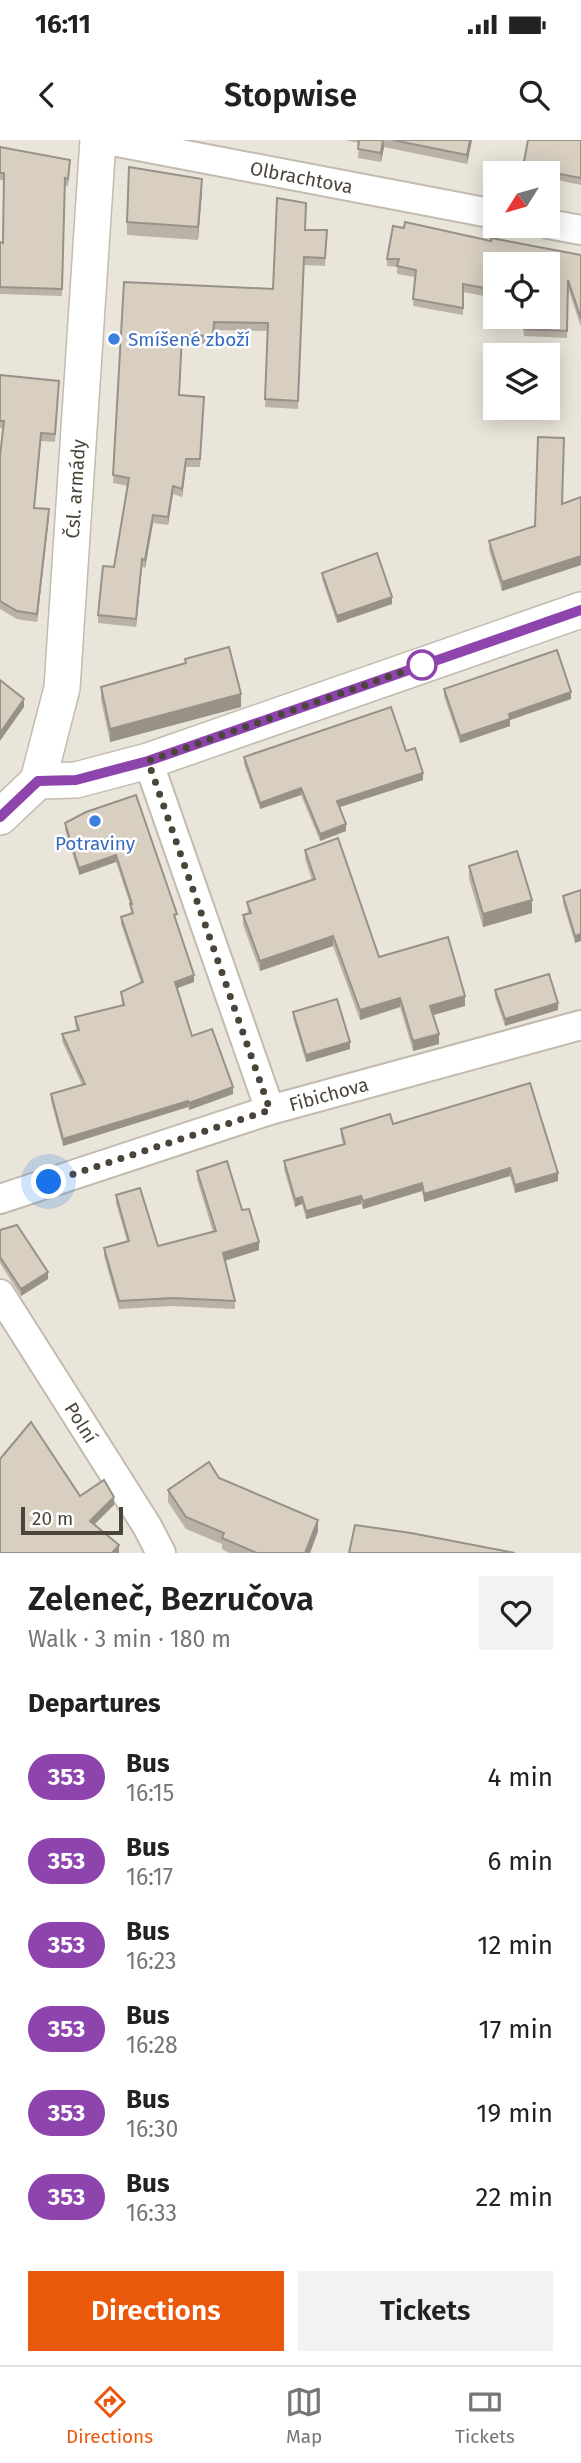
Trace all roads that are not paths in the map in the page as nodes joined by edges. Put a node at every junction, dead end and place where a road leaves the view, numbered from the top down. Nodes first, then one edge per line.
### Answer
1 (98, 140) edge
2 (107, 140) edge
3 (483, 212) edge
4 (560, 226) edge
5 (581, 230) edge
6 (581, 610) edge
7 (148, 761) junction
8 (38, 781) junction
9 (0, 817) edge
10 (581, 1025) edge
11 (270, 1110) junction
12 (0, 1199) edge
13 (0, 1294) edge
14 (161, 1553) edge

1 - 8 street, Čsl. armády
2 - 3 street, Olbrachtova
4 - 5 street
6 - 7 street
7 - 8 street
7 - 11 street
8 - 9 street
10 - 11 street, Fibichova
11 - 12 street, Fibichova
13 - 14 street, Polní

